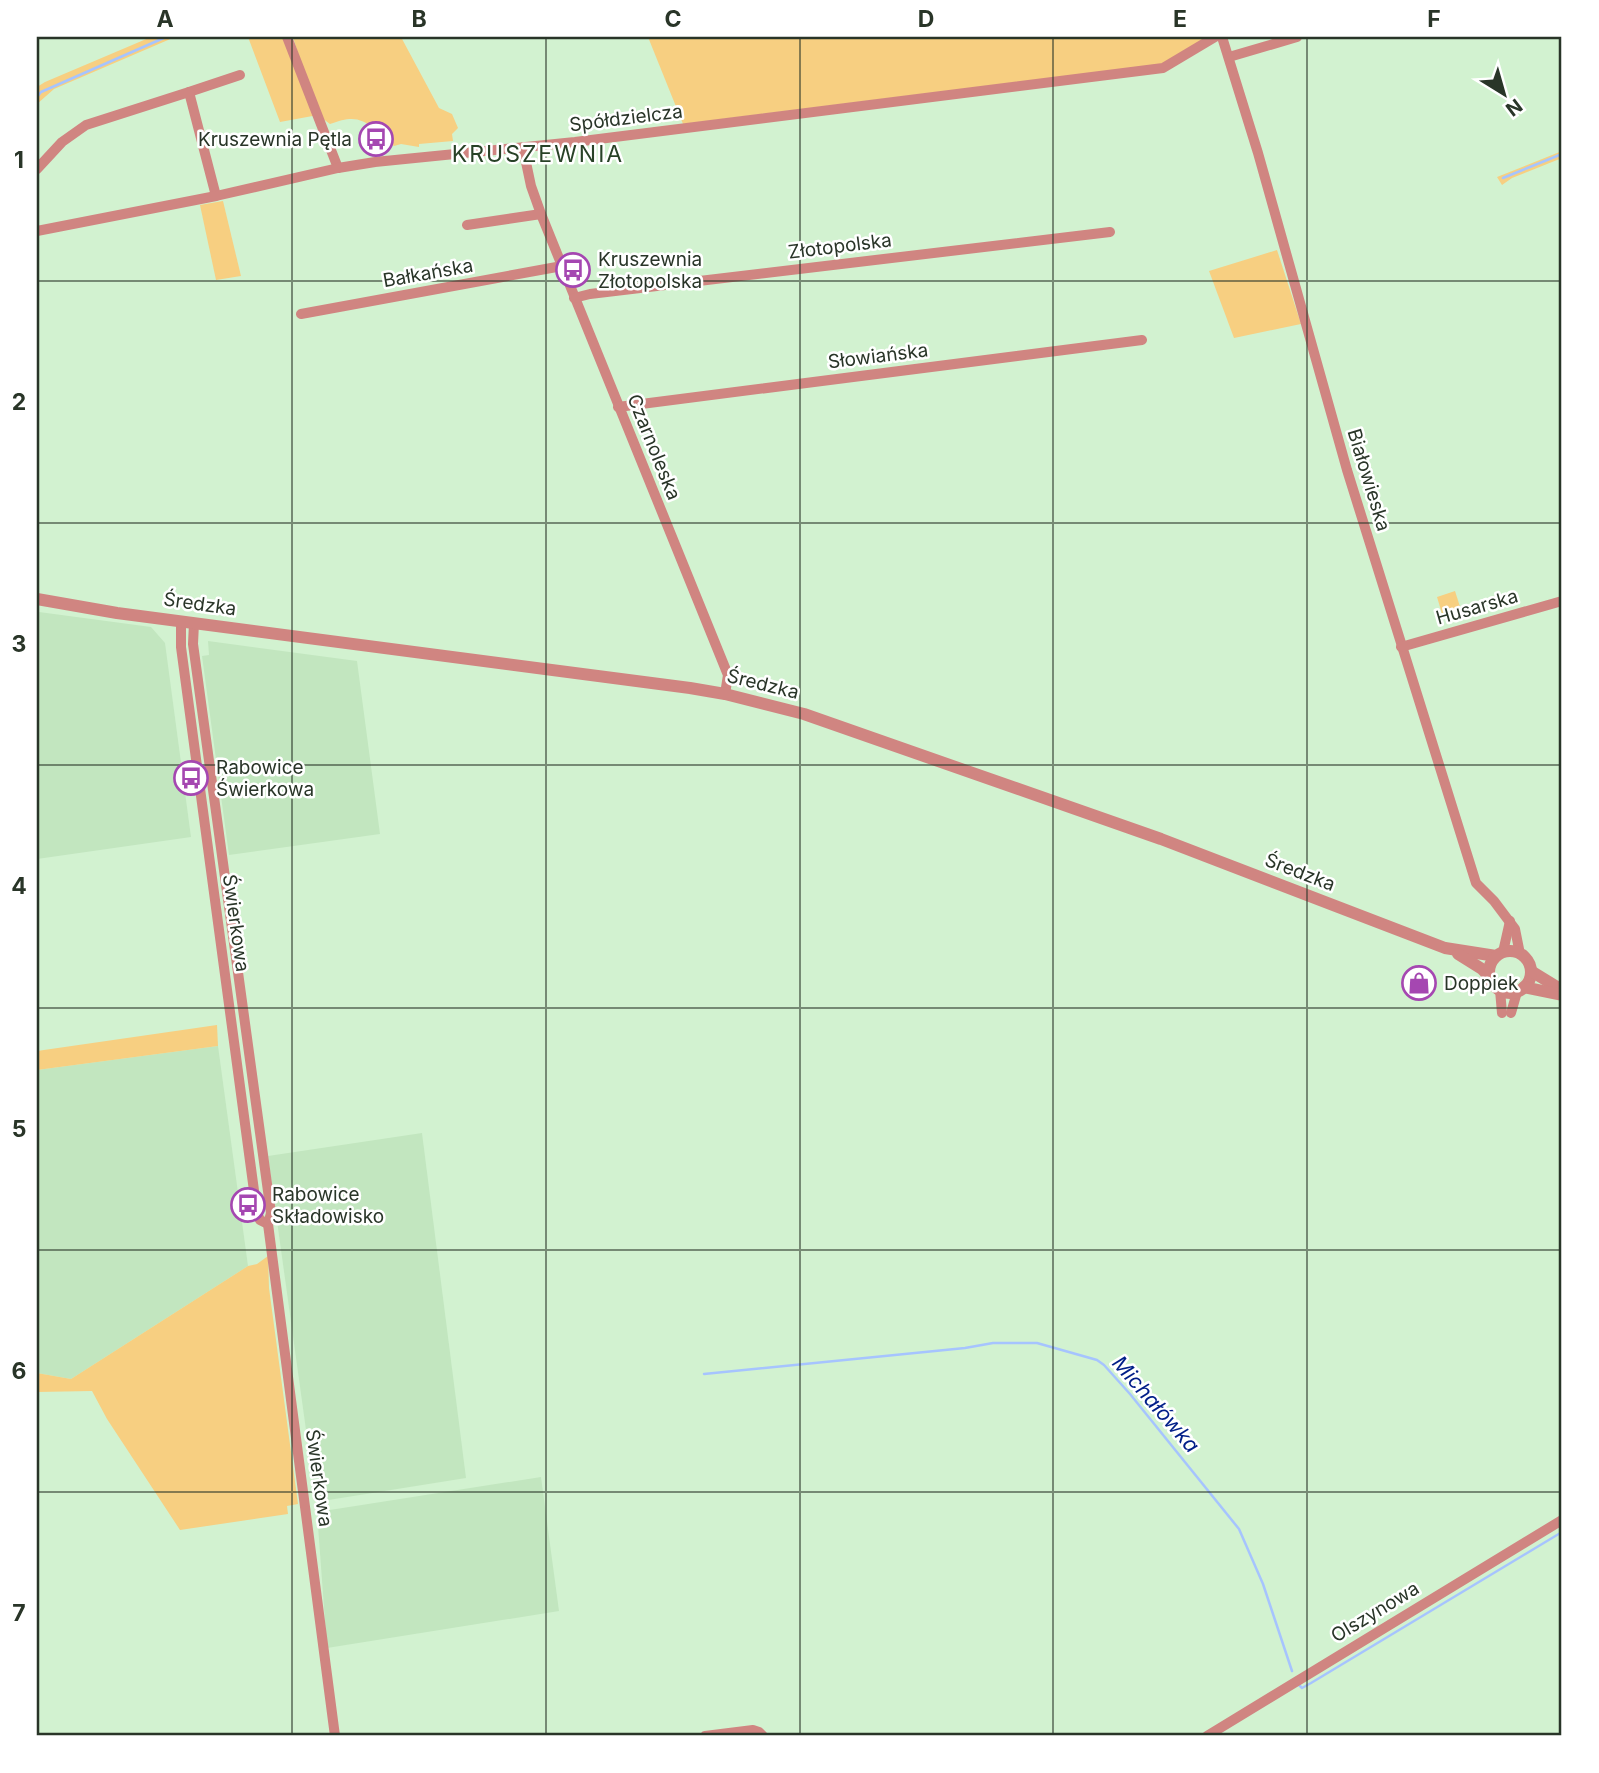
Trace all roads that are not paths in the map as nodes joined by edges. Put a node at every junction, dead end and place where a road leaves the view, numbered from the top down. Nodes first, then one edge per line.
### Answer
1 (288, 37) edge
2 (1214, 37) edge
3 (1222, 37) edge
4 (1297, 37) edge
5 (1229, 57) junction
6 (240, 75) dead end
7 (188, 92) junction
8 (523, 148) junction
9 (338, 168) junction
10 (37, 169) edge
11 (216, 196) junction
12 (541, 214) junction
13 (467, 225) dead end
14 (37, 229) edge
15 (1110, 232) dead end
16 (562, 266) junction
17 (574, 298) junction
18 (301, 314) dead end
19 (1142, 340) dead end
20 (618, 407) junction
21 (37, 599) edge
22 (1562, 601) edge
23 (187, 622) junction
24 (1401, 647) junction
25 (725, 694) junction
26 (1510, 921) junction
27 (1445, 948) junction
28 (1500, 954) junction
29 (1520, 954) junction
30 (1531, 971) junction
31 (1489, 976) junction
32 (1520, 989) junction
33 (1500, 990) junction
34 (1562, 992) edge
35 (1562, 1520) edge
36 (335, 1736) edge
37 (705, 1736) edge
38 (762, 1736) edge
39 (1207, 1736) edge

1 - 9 street
2 - 8 street, Spółdzielcza
3 - 5 street, Białowieska
4 - 5 street
5 - 24 street, Białowieska
6 - 7 street
7 - 10 street
7 - 11 street
8 - 9 street, Spółdzielcza
8 - 12 street, Czarnoleska
9 - 11 street, Spółdzielcza
11 - 14 street, Spółdzielcza
12 - 13 street
12 - 16 street, Czarnoleska
15 - 17 street, Złotopolska
16 - 17 street, Czarnoleska
16 - 18 street, Bałkańska
17 - 20 street, Czarnoleska
19 - 20 street, Słowiańska
20 - 25 street, Czarnoleska
21 - 23 street, Średzka
22 - 24 street, Husarska
23 - 25 street, Średzka
23 - 36 street, Świerkowa
24 - 26 street, Białowieska
25 - 27 street, Średzka
26 - 28 street
26 - 29 street, Białowieska
27 - 28 street, Średzka
27 - 31 street, Średzka
28 - 29 street
28 - 31 street
29 - 30 street
30 - 32 street
30 - 34 street
31 - 33 street
32 - 33 street
32 - 33 street
32 - 34 street
35 - 39 street, Olszynowa
37 - 38 street

